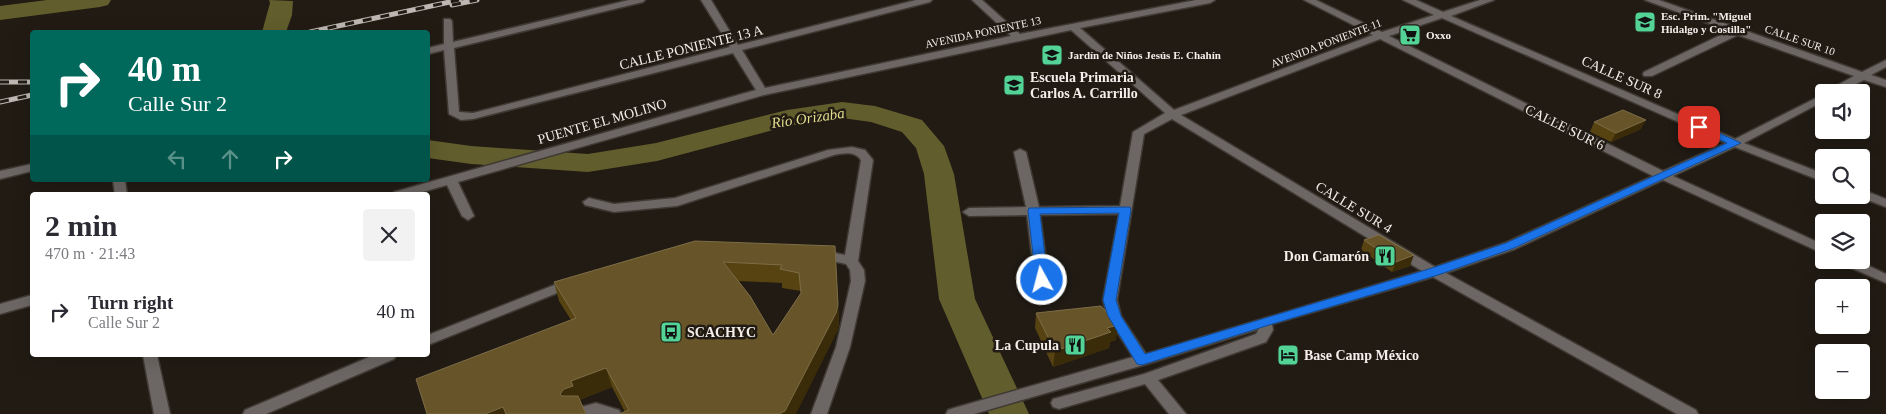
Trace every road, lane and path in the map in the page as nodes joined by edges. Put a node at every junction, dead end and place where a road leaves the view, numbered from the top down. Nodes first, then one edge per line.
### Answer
1 (640, 0) edge
2 (706, 0) edge
3 (927, 0) edge
4 (977, 0) edge
5 (1163, 0) edge
6 (1210, 0) edge
7 (1309, 0) edge
8 (1408, 0) edge
9 (1489, 0) edge
10 (1650, 0) edge
11 (1175, 7) junction
12 (1444, 15) junction
13 (447, 21) dead end
14 (1074, 27) junction
15 (1738, 32) junction
16 (1380, 36) junction
17 (1018, 37) junction
18 (449, 46) junction
19 (736, 50) junction
20 (430, 51) edge
21 (1886, 63) edge
22 (1648, 74) dead end
23 (1864, 76) junction
24 (1848, 84) edge
25 (1886, 84) edge
26 (762, 92) junction
27 (1815, 102) edge
28 (1172, 114) junction
29 (1736, 143) junction
30 (1020, 152) dead end
31 (30, 168) edge
32 (1815, 174) edge
33 (0, 175) edge
34 (1663, 176) junction
35 (451, 180) junction
36 (409, 192) edge
37 (1870, 197) edge
38 (589, 202) dead end
39 (1886, 203) edge
40 (1126, 210) junction
41 (1033, 211) junction
42 (969, 212) dead end
43 (468, 216) dead end
44 (1815, 246) edge
45 (804, 253) edge
46 (851, 261) junction
47 (1864, 269) edge
48 (1434, 272) junction
49 (584, 277) edge
50 (1886, 279) edge
51 (1044, 298) dead end
52 (30, 301) edge
53 (0, 309) edge
54 (1264, 322) junction
55 (430, 339) edge
56 (150, 357) edge
57 (384, 357) edge
58 (1142, 360) junction
59 (1148, 378) junction
60 (1059, 403) dead end
61 (162, 414) edge
62 (251, 414) edge
63 (576, 414) edge
64 (613, 414) edge
65 (819, 414) edge
66 (954, 414) edge
67 (1178, 414) edge
68 (1690, 414) edge

1 - 18 street
2 - 19 street
3 - 19 street, CALLE PONIENTE 13 A
4 - 17 street
5 - 11 street
6 - 11 street, AVENIDA PONIENTE 13
7 - 16 street, CALLE SUR 6
8 - 12 street, CALLE SUR 8
9 - 12 street, AVENIDA PONIENTE 11
10 - 15 street, CALLE SUR 10
11 - 14 street, AVENIDA PONIENTE 13
12 - 16 street, AVENIDA PONIENTE 11
12 - 29 street, CALLE SUR 8
13 - 18 street
14 - 17 street, AVENIDA PONIENTE 13
14 - 28 street, CALLE SUR 4
15 - 22 street
15 - 23 street, CALLE SUR 10
16 - 28 street, AVENIDA PONIENTE 11
16 - 34 street, CALLE SUR 6
17 - 26 street, AVENIDA PONIENTE 13
18 - 19 street, CALLE PONIENTE 13 A
18 - 20 street
19 - 26 street
21 - 23 street
23 - 24 street
23 - 25 street, CALLE SUR 10
26 - 35 street, PUENTE EL MOLINO
27 - 29 street
28 - 40 street, AVENIDA PONIENTE 11
28 - 48 street, CALLE SUR 4
29 - 32 street, CALLE SUR 8
29 - 34 street
30 - 41 street
31 - 33 street
34 - 44 street, CALLE SUR 6
34 - 48 street
35 - 36 street, PUENTE EL MOLINO
35 - 43 street
37 - 39 street
38 - 46 street
40 - 41 street
40 - 58 street
41 - 42 street
41 - 51 street
45 - 46 street
46 - 65 street
47 - 50 street
48 - 54 street
48 - 68 street, CALLE SUR 4
49 - 55 street
52 - 53 street
54 - 58 street
54 - 59 street
56 - 61 street
57 - 62 street
58 - 66 street
59 - 60 street
59 - 67 street
63 - 64 street

